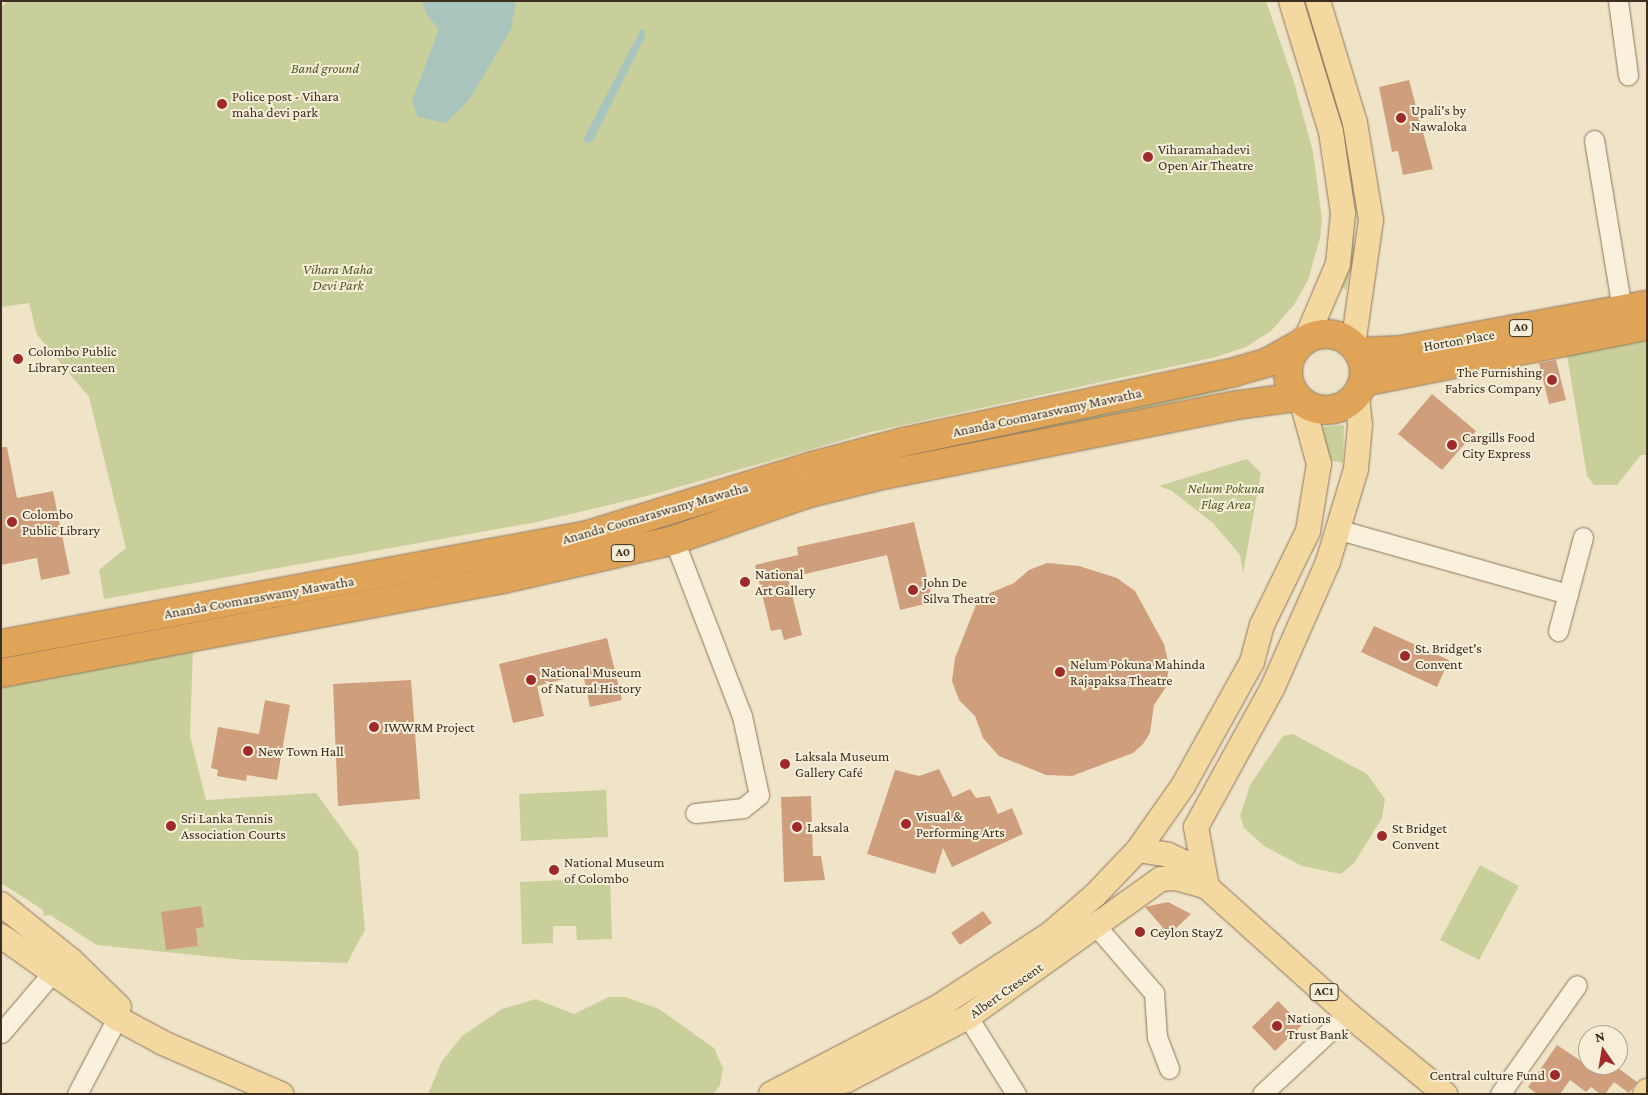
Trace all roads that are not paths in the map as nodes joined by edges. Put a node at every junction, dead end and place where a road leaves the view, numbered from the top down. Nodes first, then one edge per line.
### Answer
1 (1318, 1) edge
2 (1618, 1) edge
3 (1291, 4) edge
4 (1628, 75) dead end
5 (1594, 140) dead end
6 (1634, 308) edge
7 (1647, 326) edge
8 (1302, 342) junction
9 (1356, 348) junction
10 (1360, 389) junction
11 (1300, 399) junction
12 (1340, 530) junction
13 (1583, 537) dead end
14 (674, 540) junction
15 (1568, 594) junction
16 (1558, 630) dead end
17 (1, 644) edge
18 (1, 673) edge
19 (1167, 807) junction
20 (695, 813) dead end
21 (1196, 827) junction
22 (1138, 850) junction
23 (1207, 887) junction
24 (1, 904) edge
25 (1096, 926) junction
26 (1, 936) edge
27 (1003, 965) junction
28 (52, 973) junction
29 (1577, 985) dead end
30 (996, 997) junction
31 (1348, 1014) junction
32 (968, 1017) junction
33 (117, 1018) junction
34 (1, 1033) edge
35 (147, 1034) junction
36 (1169, 1069) dead end
37 (849, 1087) edge
38 (77, 1094) edge
39 (281, 1094) edge
40 (771, 1094) edge
41 (793, 1094) edge
42 (1016, 1094) edge
43 (1262, 1094) edge
44 (1445, 1094) edge
45 (1500, 1094) edge

1 - 9 main road
2 - 4 street
3 - 8 main road
5 - 6 street
6 - 9 highway, Horton Place / A0
7 - 10 highway, Horton Place / A0
8 - 9 highway, A0
8 - 11 highway
8 - 17 highway, Ananda Coomaraswamy Mawatha / A0
9 - 10 highway
10 - 11 highway, A0
10 - 12 main road
11 - 14 highway, Ananda Coomaraswamy Mawatha / A0
11 - 19 main road, Albert Crescent
12 - 15 street
12 - 21 main road
13 - 15 street
14 - 18 highway, Ananda Coomaraswamy Mawatha / A0
14 - 20 street
15 - 16 street
19 - 21 main road
19 - 22 main road, Albert Crescent
21 - 23 main road
22 - 23 main road
22 - 27 main road, Albert Crescent
23 - 25 main road, Albert Crescent
23 - 31 main road, AC1
24 - 35 main road
25 - 30 main road, Albert Crescent
25 - 36 street
26 - 28 main road
27 - 30 main road
27 - 40 main road, Albert Crescent
28 - 33 main road
28 - 34 street
29 - 45 street
30 - 32 main road, Albert Crescent
31 - 43 street
31 - 44 main road, AC1
32 - 37 main road, Albert Crescent
32 - 42 street
33 - 35 main road
33 - 38 street
35 - 39 main road
37 - 41 main road, Albert Crescent

